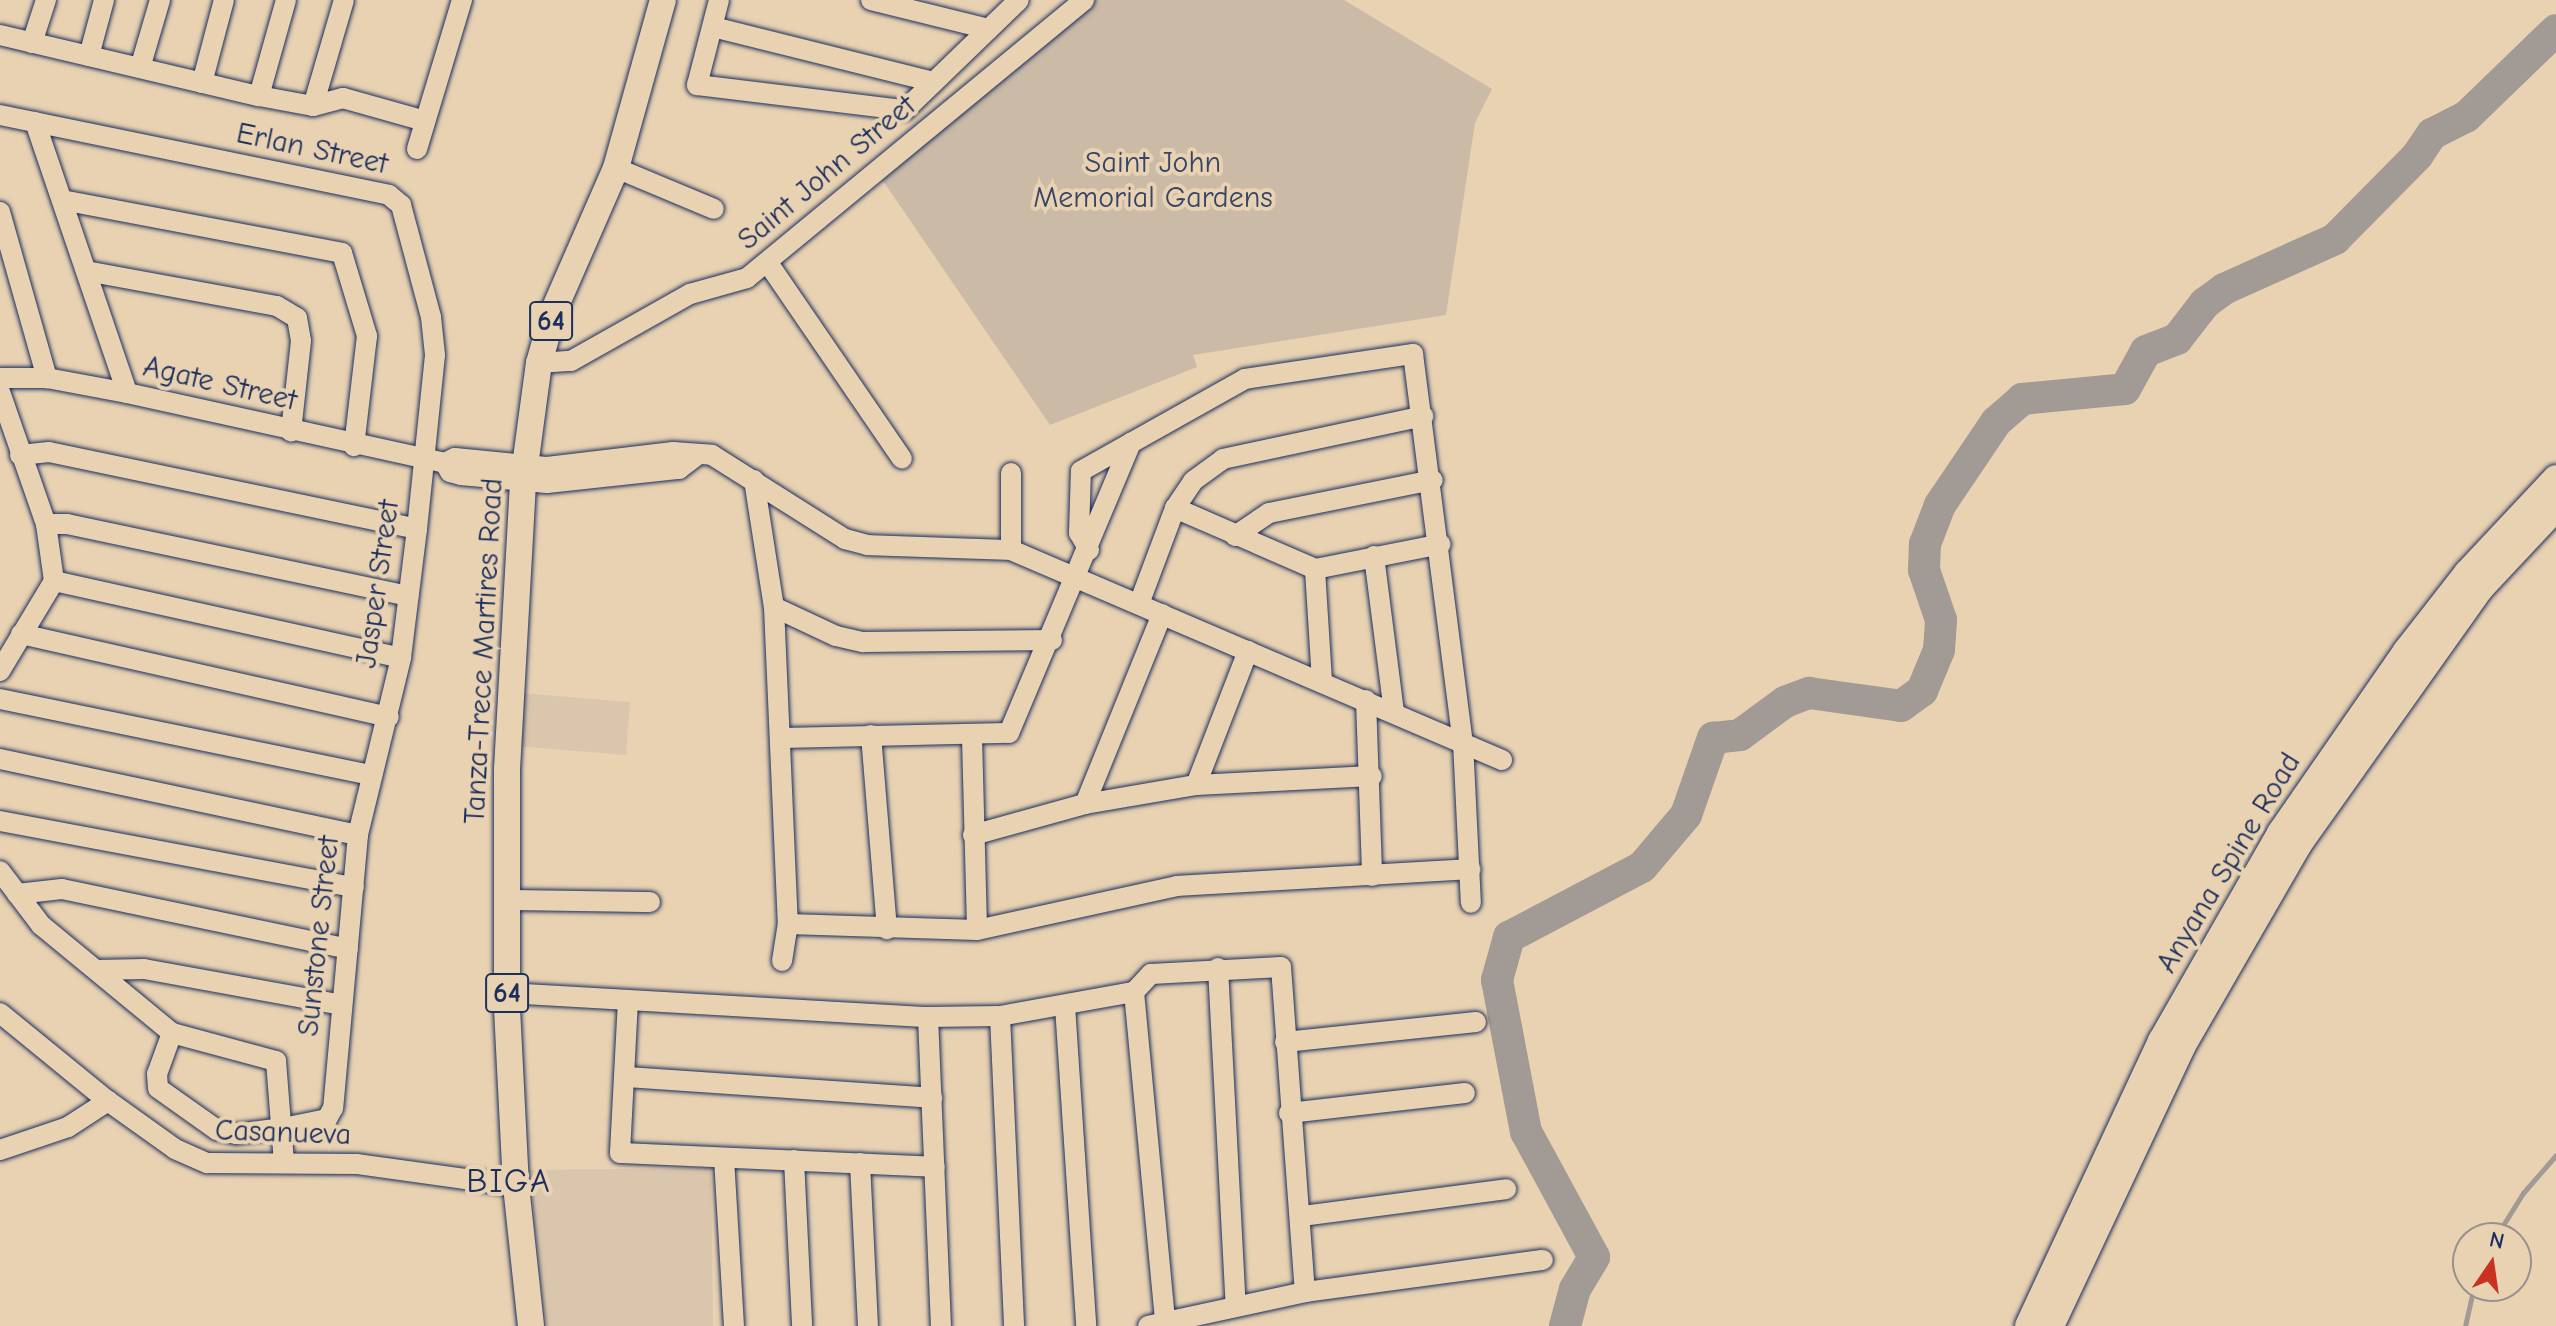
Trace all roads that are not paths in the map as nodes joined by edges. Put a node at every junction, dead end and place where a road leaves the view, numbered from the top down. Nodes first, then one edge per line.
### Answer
1 (46, 0) edge
2 (104, 0) edge
3 (160, 0) edge
4 (224, 0) edge
5 (286, 0) edge
6 (344, 0) edge
7 (462, 0) edge
8 (663, 0) edge
9 (719, 0) edge
10 (871, 0) edge
11 (1019, 0) edge
12 (1084, 0) edge
13 (713, 27) junction
14 (988, 29) junction
15 (0, 35) edge
16 (32, 43) junction
17 (89, 56) junction
18 (140, 68) junction
19 (933, 82) junction
20 (202, 83) junction
21 (259, 96) junction
22 (313, 106) junction
23 (0, 115) edge
24 (425, 121) junction
25 (35, 122) junction
26 (417, 149) dead end
27 (616, 168) junction
28 (62, 200) junction
29 (714, 209) dead end
30 (0, 212) edge
31 (768, 263) junction
32 (86, 271) junction
33 (539, 363) junction
34 (0, 378) edge
35 (47, 378) junction
36 (0, 392) edge
37 (127, 393) junction
38 (1423, 416) junction
39 (291, 431) junction
40 (1131, 443) junction
41 (354, 446) junction
42 (20, 455) junction
43 (902, 459) dead end
44 (434, 462) junction
45 (1011, 473) dead end
46 (524, 474) junction
47 (2556, 478) edge
48 (754, 480) junction
49 (1433, 480) junction
50 (1175, 508) junction
51 (2556, 508) edge
52 (46, 524) junction
53 (417, 529) junction
54 (1235, 536) junction
55 (1441, 544) junction
56 (1011, 550) junction
57 (1089, 550) junction
58 (1374, 556) junction
59 (1315, 569) junction
60 (1078, 576) junction
61 (54, 581) junction
62 (408, 596) junction
63 (1139, 604) junction
64 (774, 607) junction
65 (1162, 614) junction
66 (21, 634) junction
67 (1052, 640) junction
68 (1248, 651) junction
69 (401, 658) junction
70 (0, 671) edge
71 (1322, 681) junction
72 (0, 699) edge
73 (1366, 700) junction
74 (1394, 713) junction
75 (389, 717) junction
76 (871, 735) junction
77 (972, 737) junction
78 (782, 738) junction
79 (1463, 742) junction
80 (0, 759) edge
81 (1502, 760) dead end
82 (369, 775) junction
83 (1372, 776) junction
84 (1196, 785) junction
85 (1085, 804) junction
86 (0, 821) edge
87 (358, 835) junction
88 (973, 835) junction
89 (1471, 869) junction
90 (0, 871) edge
91 (1372, 876) junction
92 (354, 887) junction
93 (17, 894) junction
94 (507, 900) junction
95 (650, 902) dead end
96 (1471, 903) dead end
97 (788, 924) junction
98 (887, 929) junction
99 (977, 930) junction
100 (348, 949) junction
101 (782, 961) dead end
102 (1218, 968) junction
103 (97, 970) junction
104 (1134, 992) junction
105 (507, 1000) junction
106 (628, 1000) junction
107 (342, 1005) junction
108 (1065, 1006) junction
109 (0, 1013) edge
110 (1000, 1016) junction
111 (928, 1017) junction
112 (1476, 1022) dead end
113 (172, 1033) junction
114 (1285, 1042) junction
115 (626, 1077) junction
116 (1465, 1093) dead end
117 (932, 1098) junction
118 (108, 1101) junction
119 (1289, 1113) junction
120 (283, 1128) junction
121 (0, 1150) edge
122 (724, 1158) junction
123 (794, 1160) junction
124 (284, 1163) junction
125 (860, 1163) junction
126 (935, 1167) junction
127 (516, 1186) junction
128 (1506, 1189) dead end
129 (1302, 1216) junction
130 (1543, 1260) dead end
131 (1305, 1292) junction
132 (1236, 1307) junction
133 (1157, 1324) edge
134 (531, 1326) edge
135 (734, 1326) edge
136 (802, 1326) edge
137 (868, 1326) edge
138 (941, 1326) edge
139 (1014, 1326) edge
140 (1086, 1326) edge
141 (2028, 1326) edge
142 (2051, 1326) edge

1 - 16 street
2 - 17 street
3 - 18 street
4 - 20 street
5 - 21 street
6 - 22 street
7 - 24 street
8 - 27 main road, Tanza-Trece Martires Road / 64
9 - 13 street
10 - 14 street
11 - 14 street
12 - 31 street, Saint John Street
13 - 19 street
13 - 19 street
14 - 19 street
15 - 16 street
16 - 17 street
17 - 18 street
18 - 20 street
20 - 21 street
21 - 22 street
22 - 24 street
23 - 25 street, Erlan Street
24 - 26 street
25 - 28 street
25 - 44 street, Erlan Street
27 - 29 street
27 - 33 main road, Tanza-Trece Martires Road / 64
28 - 32 street
28 - 41 street
30 - 35 street
31 - 33 street, Saint John Street
31 - 43 street
32 - 37 street
32 - 39 street
33 - 46 main road, Tanza-Trece Martires Road / 64
34 - 35 street, Agate Street
35 - 37 street, Agate Street
36 - 42 street
37 - 39 street, Agate Street
38 - 40 street
38 - 49 street
38 - 50 street
39 - 41 street, Agate Street
40 - 57 street
40 - 57 street
41 - 44 street, Agate Street
42 - 52 street
42 - 53 street
44 - 46 street, Agate Street
44 - 53 street, Jasper Street
45 - 56 street
46 - 48 street
46 - 94 main road, Tanza-Trece Martires Road / 64
47 - 141 main road, Anyana Spine Road
48 - 56 street
48 - 64 street
49 - 54 street
49 - 55 street
50 - 54 street
50 - 63 street
51 - 142 main road, Anyana Spine Road
52 - 61 street
52 - 62 street
53 - 62 street, Jasper Street
54 - 59 street
55 - 58 street
55 - 79 street
56 - 60 street
57 - 60 street
58 - 59 street
58 - 74 street
59 - 71 street
60 - 63 street
60 - 67 street
61 - 66 street
61 - 69 street
62 - 69 street, Jasper Street
63 - 65 street
64 - 67 street
64 - 78 street
65 - 68 street
65 - 85 street
66 - 70 street
66 - 75 street
67 - 77 street
68 - 71 street
68 - 84 street
69 - 75 street, Jasper Street
71 - 73 street
72 - 82 street
73 - 74 street
73 - 83 street
74 - 79 street
75 - 82 street, Sunstone Street
76 - 77 street
76 - 78 street
76 - 98 street
77 - 88 street
78 - 97 street
79 - 81 street
79 - 89 street
80 - 87 street
82 - 87 street, Sunstone Street
83 - 84 street
83 - 91 street
84 - 85 street
85 - 88 street
86 - 92 street
87 - 92 street, Sunstone Street
88 - 99 street
89 - 91 street
89 - 96 street
90 - 93 street
91 - 99 street
92 - 100 street, Sunstone Street
93 - 100 street
93 - 103 street
94 - 95 street
94 - 105 main road, Tanza-Trece Martires Road / 64
97 - 98 street
97 - 101 street
98 - 99 street
100 - 107 street, Sunstone Street
102 - 104 street
102 - 114 street
102 - 132 street
103 - 107 street
103 - 113 street
104 - 108 street
104 - 133 street
105 - 106 street
105 - 127 main road, Tanza-Trece Martires Road / 64
106 - 111 street
106 - 115 street
107 - 120 street, Sunstone Street
108 - 110 street
108 - 140 street
109 - 118 street, Casanueva
110 - 111 street
110 - 139 street
111 - 117 street
112 - 114 street
113 - 120 street
113 - 120 street, Sunstone Street
114 - 119 street
115 - 117 street
115 - 122 street
116 - 119 street
117 - 126 street
118 - 121 street
118 - 124 street, Casanueva
119 - 129 street
120 - 124 street
122 - 123 street
122 - 135 street
123 - 125 street
123 - 136 street
124 - 127 street, Casanueva
125 - 126 street
125 - 137 street
126 - 138 street
127 - 134 main road, Tanza-Trece Martires Road / 64
128 - 129 street
129 - 131 street
130 - 131 street
131 - 132 street
132 - 133 street

